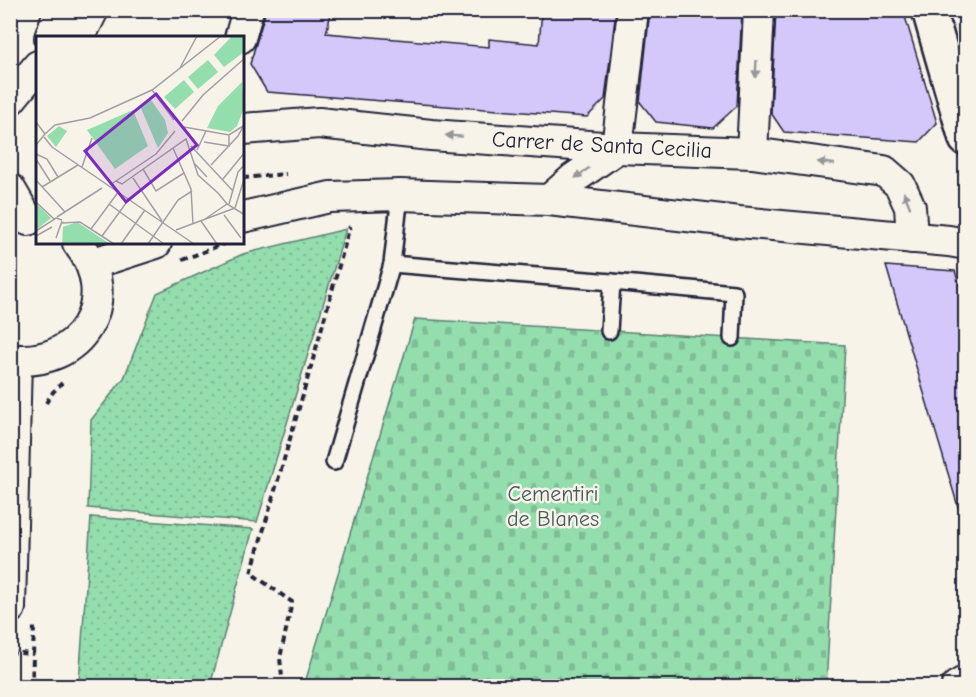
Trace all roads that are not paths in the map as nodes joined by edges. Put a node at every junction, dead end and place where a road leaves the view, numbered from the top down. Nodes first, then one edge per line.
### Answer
1 (93, 10) edge
2 (248, 10) edge
3 (633, 10) edge
4 (759, 10) edge
5 (929, 10) edge
6 (60, 23) edge
7 (241, 36) edge
8 (36, 68) edge
9 (10, 100) edge
10 (244, 129) edge
11 (965, 138) edge
12 (617, 148) junction
13 (752, 153) junction
14 (10, 189) edge
15 (400, 195) junction
16 (549, 200) junction
17 (244, 217) edge
18 (25, 221) edge
19 (912, 238) junction
20 (966, 244) edge
21 (84, 253) edge
22 (166, 254) edge
23 (392, 264) junction
24 (612, 282) junction
25 (609, 331) dead end
26 (732, 338) dead end
27 (13, 360) edge
28 (334, 462) dead end
29 (22, 613) edge
30 (966, 681) edge
31 (957, 687) edge

1 - 6 street
2 - 7 street
3 - 12 street
4 -> 13 street
5 - 11 street
8 - 9 street
12 -> 10 street, Carrer de Santa Cecilia
12 - 13 street, Carrer de Santa Cecilia
12 -> 16 street
19 -> 13 street, Carrer de Santa Cecilia
14 - 18 street
15 - 16 street
15 - 17 street
15 - 23 lane
16 - 19 street
19 - 20 street
21 - 22 street
21 - 27 street
23 - 24 lane
23 - 28 lane
24 - 25 lane
24 - 26 lane
27 - 29 street
30 - 31 street

